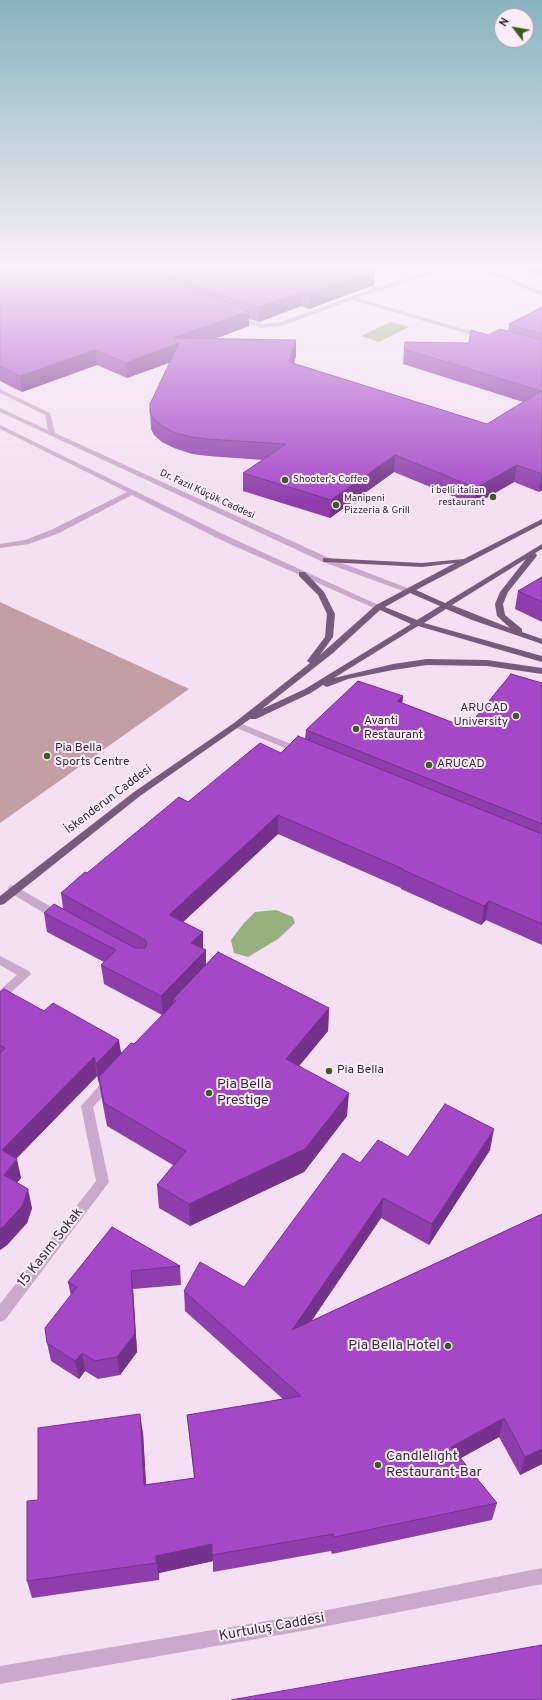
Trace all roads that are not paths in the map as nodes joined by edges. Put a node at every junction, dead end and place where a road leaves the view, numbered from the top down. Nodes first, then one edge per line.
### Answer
1 (0, 391) edge
2 (0, 410) edge
3 (0, 427) edge
4 (52, 434) junction
5 (131, 493) junction
6 (542, 521) edge
7 (0, 546) edge
8 (541, 547) edge
9 (467, 559) junction
10 (326, 560) junction
11 (302, 574) junction
12 (409, 590) junction
13 (445, 606) junction
14 (379, 608) junction
15 (416, 623) junction
16 (527, 637) junction
17 (542, 642) edge
18 (542, 659) edge
19 (542, 671) edge
20 (301, 674) junction
21 (308, 691) junction
22 (237, 725) junction
23 (310, 755) edge
24 (13, 889) junction
25 (0, 900) edge
26 (69, 923) edge
27 (0, 960) edge
28 (0, 996) edge
29 (119, 1072) edge
30 (0, 1315) edge
31 (542, 1576) edge
32 (0, 1674) edge

1 - 4 street
2 - 4 street, Dr. Fazıl Küçük Caddesi
3 - 5 street
4 - 10 street, Dr. Fazıl Küçük Caddesi
5 - 7 street
5 - 11 street
6 - 9 main road
8 - 13 main road
8 - 16 main road
9 - 10 main road
9 - 12 main road
10 - 12 street, Dr. Fazıl Küçük Caddesi
11 - 14 street
11 - 20 main road
12 - 13 main road
12 - 14 main road
13 - 15 main road
13 - 16 main road
14 - 15 main road
14 - 20 main road
15 - 18 main road
15 - 21 main road
16 - 17 main road
19 - 21 main road
20 - 22 main road
21 - 22 main road
22 - 23 street
22 - 24 main road, İskenderun Caddesi
24 - 25 main road, İskenderun Caddesi
24 - 26 street
27 - 28 street
29 - 30 street, 15 Kasım Sokak
31 - 32 street, Kurtuluş Caddesi

